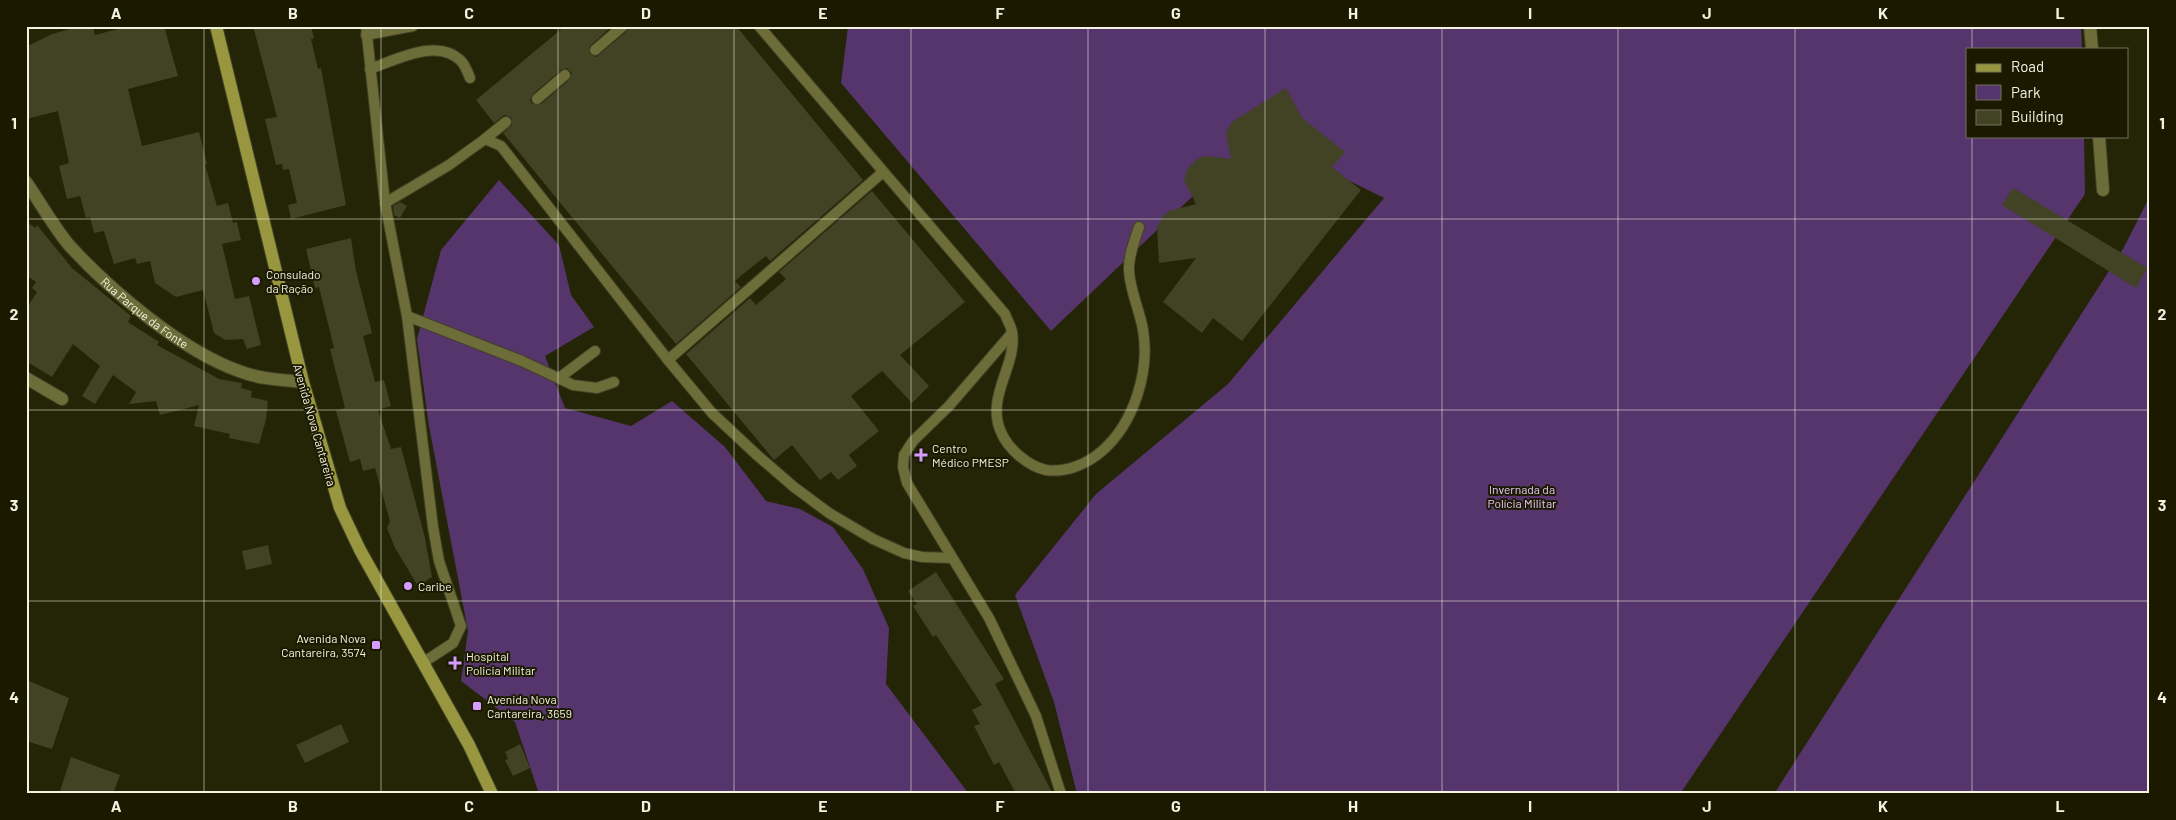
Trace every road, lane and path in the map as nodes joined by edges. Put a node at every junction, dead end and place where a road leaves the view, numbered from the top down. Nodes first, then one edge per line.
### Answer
1 (216, 26) edge
2 (413, 26) edge
3 (623, 26) edge
4 (759, 26) edge
5 (2090, 26) edge
6 (366, 30) edge
7 (2092, 48) edge
8 (594, 50) dead end
9 (370, 69) junction
10 (565, 75) dead end
11 (470, 78) dead end
12 (537, 99) dead end
13 (506, 122) dead end
14 (2098, 138) edge
15 (485, 139) junction
16 (884, 172) junction
17 (26, 182) edge
18 (2103, 190) dead end
19 (385, 203) junction
20 (1139, 227) dead end
21 (407, 316) junction
22 (1012, 333) junction
23 (595, 351) dead end
24 (668, 360) junction
25 (26, 378) edge
26 (559, 378) junction
27 (302, 382) junction
28 (614, 382) dead end
29 (62, 399) dead end
30 (951, 558) junction
31 (424, 662) junction
32 (490, 793) edge
33 (1061, 794) edge

1 - 27 main road, Avenida Nova Cantareira
2 - 6 lane
3 - 8 lane
4 - 16 lane
5 - 7 street
6 - 9 lane
9 - 11 lane
9 - 19 lane
10 - 12 lane
13 - 15 lane
14 - 18 street
15 - 19 lane
15 - 24 lane
16 - 22 lane
16 - 24 lane
17 - 27 street, Rua Parque da Fonte
19 - 21 lane
20 - 22 lane
21 - 26 lane
21 - 31 lane
22 - 30 lane
23 - 26 lane
24 - 30 lane
25 - 29 street
26 - 28 lane
27 - 31 main road, Avenida Nova Cantareira
30 - 33 lane
31 - 32 main road, Avenida Nova Cantareira

